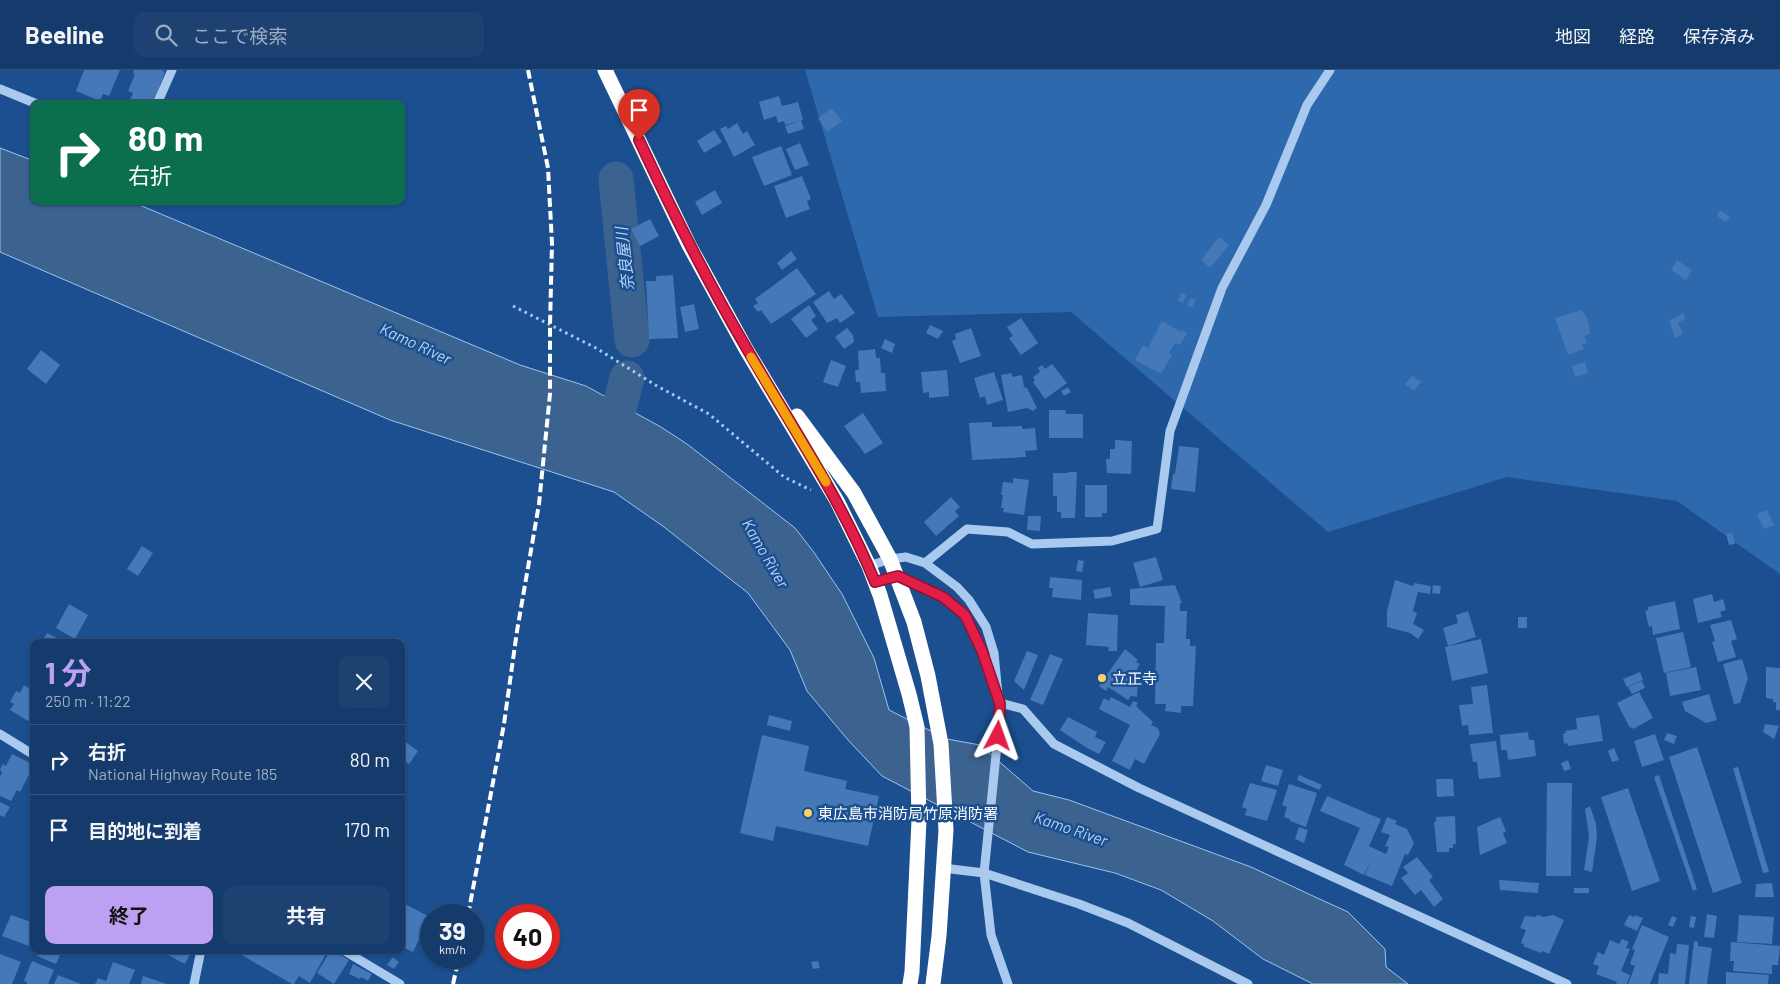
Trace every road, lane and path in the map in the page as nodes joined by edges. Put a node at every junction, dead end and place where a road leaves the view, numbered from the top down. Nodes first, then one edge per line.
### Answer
1 (172, 70) edge
2 (605, 70) edge
3 (1330, 70) edge
4 (0, 89) edge
5 (159, 100) edge
6 (30, 101) edge
7 (514, 306) dead end
8 (746, 349) junction
9 (812, 491) dead end
10 (890, 559) junction
11 (925, 563) junction
12 (869, 566) junction
13 (898, 576) junction
14 (878, 588) junction
15 (1000, 704) junction
16 (0, 734) edge
17 (30, 753) edge
18 (943, 868) junction
19 (984, 873) junction
20 (200, 954) edge
21 (351, 954) edge
22 (194, 984) edge
23 (400, 984) edge
24 (910, 984) edge
25 (932, 984) edge
26 (1008, 984) edge
27 (1248, 984) edge
28 (1567, 984) edge

1 - 5 street
2 - 8 highway
3 - 11 street
4 - 6 street
7 - 9 path
8 - 10 highway
8 - 12 highway
10 - 11 street
10 - 12 street
10 - 13 highway
11 - 15 street
12 - 14 highway
13 - 14 street
13 - 15 street
13 - 18 highway
14 - 24 highway
15 - 19 street
15 - 28 street
16 - 17 street
18 - 19 street
18 - 25 highway
19 - 26 street
19 - 27 street
20 - 22 street
21 - 23 street

